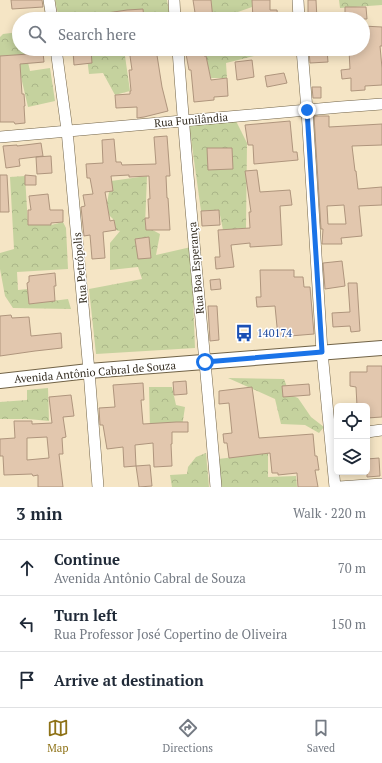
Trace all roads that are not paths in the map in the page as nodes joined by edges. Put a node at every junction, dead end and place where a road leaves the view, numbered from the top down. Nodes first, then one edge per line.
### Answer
1 (49, 0) edge
2 (174, 0) edge
3 (298, 0) edge
4 (51, 12) edge
5 (175, 12) edge
6 (299, 12) edge
7 (57, 56) edge
8 (178, 56) edge
9 (303, 56) edge
10 (382, 104) edge
11 (307, 110) junction
12 (182, 121) junction
13 (67, 130) junction
14 (0, 137) edge
15 (382, 348) edge
16 (322, 352) junction
17 (205, 362) junction
18 (89, 370) junction
19 (0, 381) edge
20 (382, 430) edge
21 (370, 432) edge
22 (334, 434) edge
23 (334, 439) edge
24 (382, 484) edge
25 (98, 487) edge
26 (216, 487) edge
27 (335, 487) edge
28 (339, 487) edge

1 - 4 street
2 - 5 street
3 - 6 street
7 - 13 street, Rua Petrópolis
8 - 12 street, Rua Boa Esperança
9 - 11 street
10 - 11 street, Rua Funilândia
11 - 12 street, Rua Funilândia
11 - 16 street
12 - 13 street, Rua Funilândia
12 - 17 street, Rua Boa Esperança
13 - 14 street, Rua Funilândia
13 - 18 street, Rua Petrópolis
15 - 16 main road, Avenida Antônio Cabral de Souza
16 - 17 main road, Avenida Antônio Cabral de Souza
16 - 22 street
17 - 18 main road, Avenida Antônio Cabral de Souza
17 - 26 street, Rua Boa Esperança
18 - 19 main road, Avenida Antônio Cabral de Souza
18 - 25 street, Rua Petrópolis
20 - 21 street
23 - 27 street
24 - 28 street

